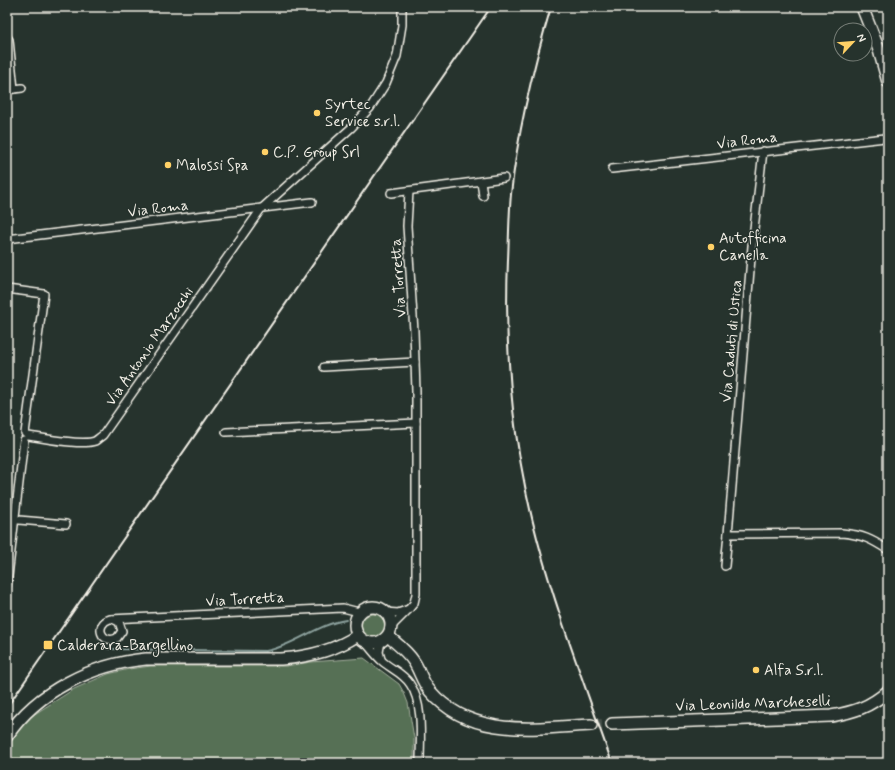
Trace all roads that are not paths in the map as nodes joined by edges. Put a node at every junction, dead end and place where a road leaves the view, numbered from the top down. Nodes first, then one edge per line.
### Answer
1 (402, 7) edge
2 (862, 7) edge
3 (7, 37) edge
4 (887, 78) edge
5 (22, 88) dead end
6 (10, 90) edge
7 (886, 138) dead end
8 (763, 151) junction
9 (612, 169) dead end
10 (504, 178) dead end
11 (481, 182) junction
12 (410, 192) junction
13 (392, 193) dead end
14 (483, 196) dead end
15 (312, 202) dead end
16 (261, 209) junction
17 (7, 239) edge
18 (7, 289) edge
19 (415, 362) junction
20 (324, 367) dead end
21 (416, 423) junction
22 (226, 432) dead end
23 (26, 436) junction
24 (11, 519) edge
25 (66, 524) dead end
26 (728, 534) junction
27 (888, 550) edge
28 (725, 566) dead end
29 (7, 585) edge
30 (409, 609) junction
31 (385, 612) junction
32 (359, 614) junction
33 (131, 618) junction
34 (113, 619) junction
35 (122, 628) junction
36 (387, 635) junction
37 (361, 638) junction
38 (382, 661) junction
39 (888, 691) edge
40 (612, 724) tunnel mouth
41 (591, 725) tunnel mouth
42 (7, 736) edge
43 (420, 763) edge

1 - 16 street, Via Antonio Marzocchi
2 - 4 street
3 - 6 street
5 - 6 street
7 - 8 street, Via Roma
8 - 9 street, Via Roma
8 - 26 street, Via Caduti di Ustica
10 - 11 street
11 - 12 street
11 - 14 street
12 - 13 street
12 - 19 street, Via Torretta
15 - 16 street, Via Roma
16 - 17 street, Via Roma
16 - 23 street, Via Antonio Marzocchi
18 - 23 street
19 - 20 street
19 - 21 street, Via Torretta
21 - 22 street
21 - 30 street, Via Torretta
23 - 24 street
24 - 25 street
24 - 29 street
26 - 27 street
26 - 28 street, Via Caduti di Ustica
30 - 31 street
30 - 36 street, Via Torretta
31 - 32 street
31 - 36 street
32 - 33 street, Via Torretta
32 - 37 street
33 - 34 street, Via Torretta
33 - 35 street
34 - 35 street
34 - 35 street
36 - 37 street
36 - 38 street
36 - 41 street
37 - 38 street
37 - 42 street
38 - 43 street
39 - 40 street, Via Leonildo Marcheselli

